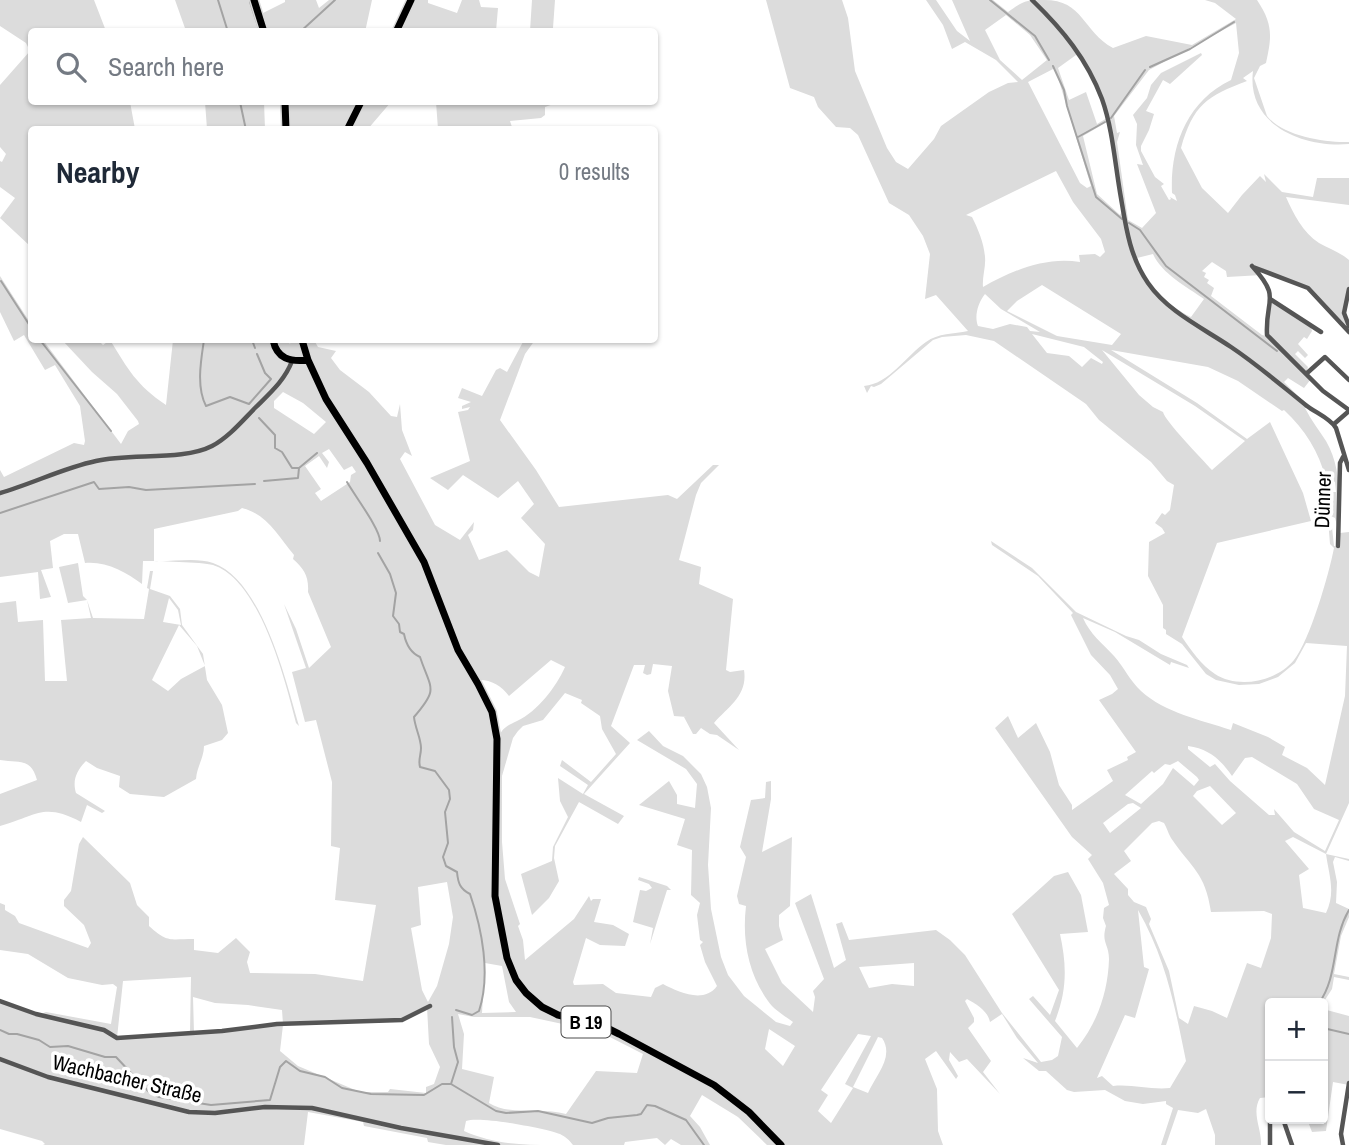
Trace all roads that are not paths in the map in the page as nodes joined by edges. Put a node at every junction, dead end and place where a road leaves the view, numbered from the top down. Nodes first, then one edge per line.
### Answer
1 (254, 0) edge
2 (411, 0) edge
3 (1032, 0) edge
4 (263, 28) edge
5 (398, 28) edge
6 (285, 105) edge
7 (359, 105) edge
8 (286, 126) edge
9 (348, 126) edge
10 (1349, 289) edge
11 (1270, 299) junction
12 (1349, 326) edge
13 (1321, 331) dead end
14 (1349, 332) edge
15 (274, 343) edge
16 (303, 343) edge
17 (304, 343) edge
18 (308, 360) junction
19 (294, 361) junction
20 (1306, 374) junction
21 (1349, 380) edge
22 (1348, 412) edge
23 (1334, 424) junction
24 (1344, 456) junction
25 (1349, 471) edge
26 (0, 493) edge
27 (1338, 546) dead end
28 (0, 1001) edge
29 (430, 1006) dead end
30 (0, 1059) edge
31 (1349, 1083) edge
32 (1270, 1124) edge
33 (1285, 1124) edge
34 (498, 1145) edge
35 (781, 1145) edge
36 (1270, 1145) edge
37 (1292, 1145) edge
38 (1343, 1145) edge

1 - 4 main road
2 - 5 main road
3 - 23 street
6 - 8 main road
7 - 9 main road
10 - 12 street
11 - 13 street
11 - 14 street
11 - 20 street
15 - 19 main road
16 - 19 main road
17 - 18 main road
18 - 19 main road
18 - 35 main road, B 19
19 - 26 street
20 - 21 street
20 - 22 street
22 - 23 street
23 - 24 street
24 - 25 street
24 - 27 street, Dünner
28 - 29 street
30 - 34 street, Wachbacher Straße
31 - 38 street
32 - 36 street
33 - 37 street

